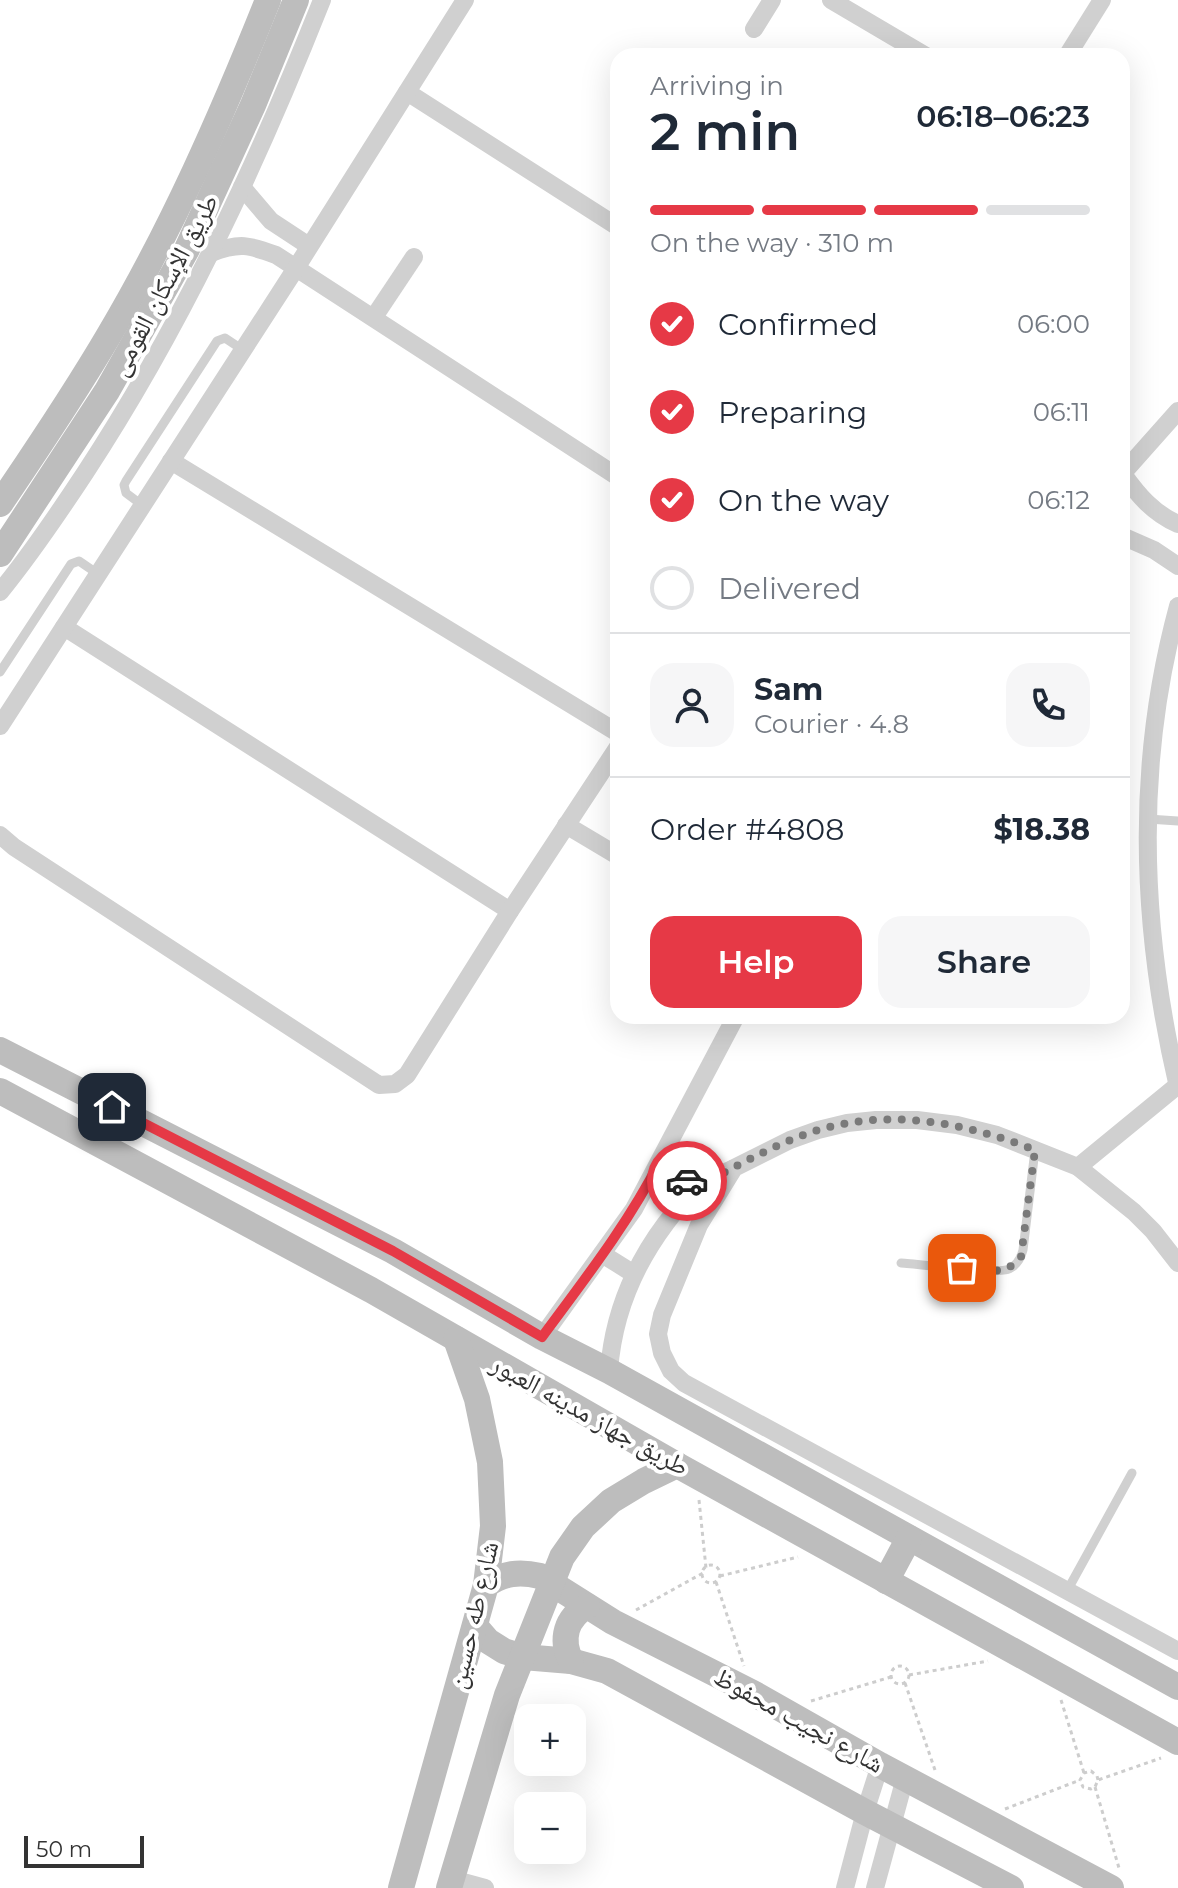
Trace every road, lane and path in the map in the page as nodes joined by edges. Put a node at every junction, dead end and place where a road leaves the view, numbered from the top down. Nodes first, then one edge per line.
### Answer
1 (268, 0) edge
2 (296, 0) edge
3 (322, 0) edge
4 (465, 0) edge
5 (772, 0) edge
6 (831, 0) edge
7 (1102, 0) edge
8 (754, 29) dead end
9 (912, 48) edge
10 (1072, 48) edge
11 (407, 92) junction
12 (242, 187) junction
13 (610, 222) edge
14 (309, 246) junction
15 (211, 253) junction
16 (414, 257) dead end
17 (296, 268) junction
18 (374, 317) junction
19 (243, 350) junction
20 (1178, 411) edge
21 (171, 461) junction
22 (1130, 465) edge
23 (610, 472) edge
24 (1130, 484) edge
25 (0, 504) edge
26 (142, 505) junction
27 (1178, 524) edge
28 (1130, 540) edge
29 (0, 554) edge
30 (1178, 566) edge
31 (98, 574) junction
32 (0, 592) edge
33 (1178, 606) edge
34 (64, 627) junction
35 (0, 672) edge
36 (0, 726) edge
37 (610, 728) edge
38 (610, 759) edge
39 (1148, 819) junction
40 (1178, 821) edge
41 (566, 825) junction
42 (0, 835) edge
43 (610, 851) edge
44 (510, 911) junction
45 (732, 1024) edge
46 (0, 1050) edge
47 (1178, 1086) edge
48 (0, 1091) edge
49 (1035, 1150) junction
50 (660, 1161) junction
51 (1078, 1167) junction
52 (734, 1168) junction
53 (696, 1187) junction
54 (393, 1251) junction
55 (602, 1254) junction
56 (901, 1263) dead end
57 (1178, 1263) edge
58 (634, 1274) junction
59 (371, 1290) junction
60 (542, 1337) junction
61 (456, 1339) junction
62 (609, 1371) junction
63 (686, 1470) junction
64 (1132, 1473) dead end
65 (909, 1538) junction
66 (797, 1557) dead end
67 (706, 1568) junction
68 (703, 1573) junction
69 (720, 1576) junction
70 (886, 1581) junction
71 (716, 1582) junction
72 (552, 1583) junction
73 (486, 1585) junction
74 (1067, 1591) junction
75 (587, 1606) junction
76 (613, 1622) junction
77 (475, 1626) junction
78 (1178, 1651) edge
79 (1020, 1655) junction
80 (523, 1657) junction
81 (571, 1661) junction
82 (1052, 1672) junction
83 (909, 1675) junction
84 (891, 1677) junction
85 (905, 1683) junction
86 (1178, 1687) edge
87 (753, 1693) junction
88 (782, 1709) junction
89 (1171, 1749) edge
90 (880, 1765) junction
91 (1084, 1773) junction
92 (905, 1778) junction
93 (1080, 1780) junction
94 (1098, 1780) junction
95 (1095, 1787) junction
96 (945, 1800) junction
97 (865, 1812) junction
98 (981, 1819) junction
99 (892, 1825) junction
100 (1116, 1881) edge
101 (451, 1883) edge
102 (401, 1888) edge
103 (485, 1888) edge
104 (845, 1888) edge
105 (875, 1888) edge
106 (1011, 1888) edge

1 - 25 main road, طريق الإسكان القومى
2 - 29 main road, طريق الإسكان القومى
3 - 12 street
4 - 11 street
5 - 8 street
6 - 9 street
7 - 10 street
11 - 13 street
11 - 14 street
12 - 14 street
12 - 15 street
14 - 17 street
15 - 17 street
15 - 32 street
16 - 18 street
17 - 18 street
17 - 19 street
18 - 23 street
19 - 21 street
19 - 26 lane
20 - 22 street
21 - 26 street
21 - 37 street
24 - 27 street
26 - 31 street
28 - 30 street
31 - 34 street
31 - 35 lane
33 - 39 street
34 - 36 street
34 - 44 street
38 - 41 street
39 - 40 lane
39 - 47 street
41 - 43 street
41 - 44 street
42 - 44 street
45 - 50 street
46 - 54 main road, طريق جهاز مدينه العبور
47 - 51 street
48 - 59 main road, طريق جهاز مدينه العبور
49 - 51 street
49 - 52 street
49 - 56 lane
50 - 53 street
50 - 55 street
51 - 57 street
52 - 53 street
52 - 74 street
53 - 58 street
54 - 59 main road
54 - 60 main road, طريق جهاز مدينه العبور
55 - 58 street
55 - 60 street
58 - 62 street
59 - 61 main road, طريق جهاز مدينه العبور
60 - 62 main road, طريق جهاز مدينه العبور
61 - 63 main road, طريق جهاز مدينه العبور
61 - 73 main road, شارع طه حسين
62 - 65 main road, طريق جهاز مدينه العبور
63 - 67 path
63 - 70 main road, طريق جهاز مدينه العبور
63 - 72 main road, شارع طه حسين
64 - 74 lane
65 - 70 main road
65 - 86 main road, طريق جهاز مدينه العبور
66 - 69 path
67 - 68 path
67 - 69 path
68 - 71 path
68 - 76 path
69 - 71 path
70 - 79 main road, طريق جهاز مدينه العبور
71 - 87 path
72 - 73 main road, شارع نجيب محفوظ
72 - 75 main road, شارع نجيب محفوظ
72 - 80 main road, شارع طه حسين
73 - 77 main road, شارع طه حسين
74 - 78 street
75 - 76 main road, شارع نجيب محفوظ
75 - 81 main road
76 - 87 main road, شارع نجيب محفوظ
77 - 80 main road, شارع نجيب محفوظ
77 - 102 main road, شارع طه حسين
79 - 82 main road, طريق جهاز مدينه العبور
79 - 83 path
80 - 81 main road, شارع نجيب محفوظ
80 - 101 main road, شارع طه حسين
81 - 97 main road, شارع نجيب محفوظ
82 - 89 main road, طريق جهاز مدينه العبور
82 - 91 path
83 - 84 path
83 - 85 path
84 - 85 path
84 - 88 path
85 - 96 path
87 - 88 main road, شارع نجيب محفوظ
88 - 90 main road, شارع نجيب محفوظ
89 - 94 path
90 - 92 main road, شارع نجيب محفوظ
90 - 97 street
91 - 93 path
91 - 94 path
92 - 96 main road, شارع نجيب محفوظ
92 - 99 street
93 - 95 path
93 - 98 path
94 - 95 path
95 - 100 path
96 - 98 main road, شارع نجيب محفوظ
97 - 99 main road, شارع نجيب محفوظ
97 - 104 street
98 - 100 main road, شارع نجيب محفوظ
99 - 105 street
99 - 106 main road, شارع نجيب محفوظ
101 - 103 street

